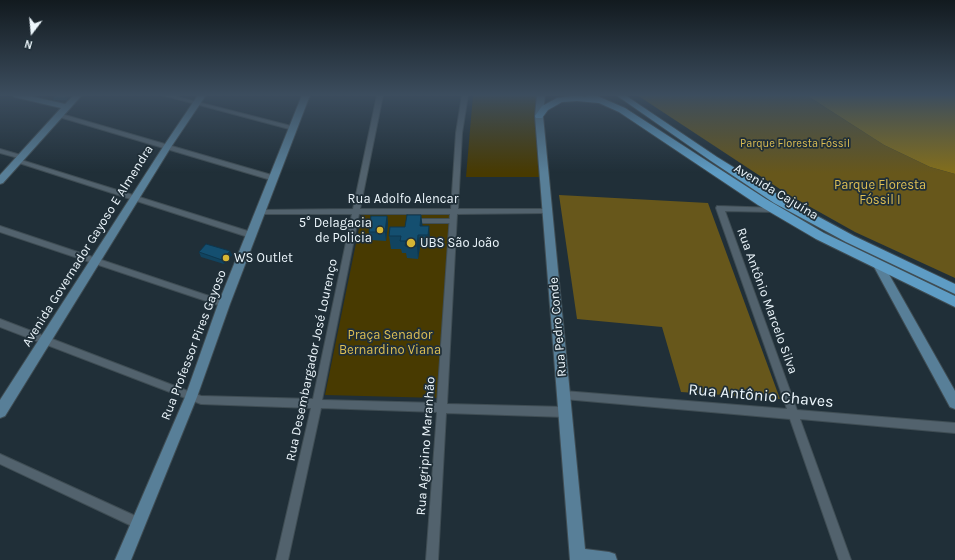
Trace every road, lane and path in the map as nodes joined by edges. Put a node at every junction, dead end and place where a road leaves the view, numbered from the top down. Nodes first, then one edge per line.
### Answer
1 (53, 121) edge
2 (79, 121) edge
3 (184, 121) edge
4 (271, 121) edge
5 (296, 121) edge
6 (375, 121) edge
7 (461, 121) edge
8 (539, 121) edge
9 (639, 121) edge
10 (658, 121) edge
11 (293, 128) junction
12 (167, 147) junction
13 (0, 151) edge
14 (8, 154) junction
15 (0, 159) edge
16 (20, 159) junction
17 (273, 178) junction
18 (0, 181) edge
19 (135, 198) junction
20 (776, 210) junction
21 (357, 211) junction
22 (547, 211) junction
23 (260, 212) junction
24 (455, 216) junction
25 (410, 223) edge
26 (0, 229) edge
27 (251, 235) junction
28 (96, 261) junction
29 (878, 266) junction
30 (955, 289) edge
31 (955, 302) edge
32 (224, 304) junction
33 (0, 323) edge
34 (46, 340) junction
35 (564, 395) junction
36 (191, 397) junction
37 (955, 402) edge
38 (317, 403) junction
39 (442, 408) junction
40 (0, 412) edge
41 (565, 412) junction
42 (794, 414) junction
43 (955, 428) edge
44 (0, 459) edge
45 (138, 523) junction
46 (578, 558) edge
47 (123, 560) edge
48 (282, 560) edge
49 (432, 560) edge
50 (609, 560) edge
51 (845, 560) edge

1 - 16 main road
2 - 12 street
3 - 12 main road, Avenida Governador Gayoso E Almendra
4 - 11 street
5 - 11 main road, Rua Professor Pires Gayoso
6 - 21 street, Rua Desembargador José Lourenço
7 - 24 street, Rua Agripino Maranhão
8 - 22 main road, Rua Pedro Conde
9 - 20 main road, Avenida Cajuína
10 - 30 main road, Avenida Cajuína
11 - 17 main road, Rua Professor Pires Gayoso
12 - 17 street
12 - 19 main road, Avenida Governador Gayoso E Almendra
13 - 14 street
14 - 15 street
14 - 16 street
16 - 18 main road
16 - 19 street
17 - 23 main road, Rua Professor Pires Gayoso
19 - 27 street
19 - 28 main road, Avenida Governador Gayoso E Almendra
20 - 29 main road, Avenida Cajuína
20 - 42 street, Rua Antônio Marcelo Silva
21 - 23 street, Rua Adolfo Alencar
21 - 24 street, Rua Adolfo Alencar
21 - 38 street, Rua Desembargador José Lourenço
22 - 24 street, Rua Adolfo Alencar
22 - 35 main road, Rua Pedro Conde
23 - 27 main road, Rua Professor Pires Gayoso
24 - 25 lane
24 - 39 street, Rua Agripino Maranhão
26 - 28 street
27 - 32 main road, Rua Professor Pires Gayoso
28 - 32 street
28 - 34 main road, Avenida Governador Gayoso E Almendra
29 - 31 main road, Avenida Cajuína
29 - 37 main road
32 - 36 main road, Rua Professor Pires Gayoso
33 - 34 street
34 - 36 street
34 - 40 main road, Avenida Governador Gayoso E Almendra
35 - 41 main road, Rua Pedro Conde
35 - 42 street, Rua Antônio Chaves
36 - 38 street
36 - 45 main road, Rua Professor Pires Gayoso
38 - 39 street
38 - 48 street, Rua Desembargador José Lourenço
39 - 41 street
39 - 49 street, Rua Agripino Maranhão
41 - 46 main road, Rua Pedro Conde
42 - 43 street, Rua Antônio Chaves
42 - 51 street, Rua Antônio Marcelo Silva
44 - 45 street
45 - 47 main road, Rua Professor Pires Gayoso
46 - 50 main road

